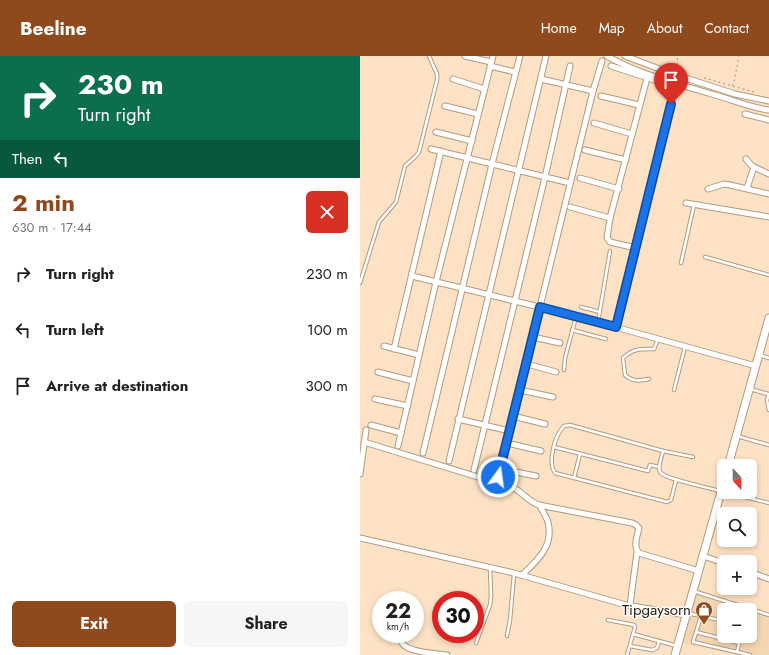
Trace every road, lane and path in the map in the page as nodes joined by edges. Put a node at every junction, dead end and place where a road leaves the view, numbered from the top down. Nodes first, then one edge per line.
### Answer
1 (429, 56) edge
2 (464, 56) edge
3 (493, 56) edge
4 (520, 56) edge
5 (546, 56) edge
6 (607, 56) edge
7 (625, 56) edge
8 (678, 56) edge
9 (739, 56) edge
10 (602, 61) dead end
11 (491, 64) junction
12 (570, 66) dead end
13 (611, 66) dead end
14 (676, 70) dead end
15 (516, 72) junction
16 (647, 78) junction
17 (704, 78) dead end
18 (541, 79) junction
19 (453, 80) dead end
20 (565, 85) junction
21 (732, 86) junction
22 (484, 89) junction
23 (593, 91) junction
24 (760, 94) dead end
25 (601, 96) dead end
26 (769, 101) edge
27 (639, 105) junction
28 (445, 106) dead end
29 (769, 110) edge
30 (478, 114) junction
31 (745, 114) dead end
32 (769, 120) edge
33 (594, 123) dead end
34 (436, 132) dead end
35 (632, 134) junction
36 (472, 141) junction
37 (431, 149) dead end
38 (585, 150) dead end
39 (441, 151) junction
40 (467, 158) junction
41 (626, 160) junction
42 (746, 160) dead end
43 (492, 164) junction
44 (754, 167) junction
45 (519, 170) junction
46 (769, 174) edge
47 (545, 176) junction
48 (580, 178) dead end
49 (570, 183) junction
50 (746, 188) junction
51 (619, 189) junction
52 (708, 189) dead end
53 (769, 194) edge
54 (686, 203) dead end
55 (694, 204) junction
56 (570, 207) dead end
57 (769, 217) edge
58 (610, 218) junction
59 (636, 248) junction
60 (610, 251) dead end
61 (705, 257) dead end
62 (681, 263) dead end
63 (769, 275) edge
64 (412, 276) junction
65 (436, 282) junction
66 (360, 283) edge
67 (462, 289) junction
68 (488, 295) junction
69 (515, 301) junction
70 (540, 307) junction
71 (581, 307) dead end
72 (600, 312) junction
73 (576, 316) junction
74 (769, 318) edge
75 (597, 322) junction
76 (616, 327) junction
77 (768, 327) edge
78 (572, 330) junction
79 (533, 337) junction
80 (606, 339) dead end
81 (658, 339) junction
82 (560, 343) dead end
83 (766, 343) edge
84 (384, 346) dead end
85 (686, 347) junction
86 (394, 349) junction
87 (419, 355) junction
88 (759, 355) junction
89 (769, 358) edge
90 (526, 364) junction
91 (756, 366) junction
92 (564, 370) dead end
93 (378, 372) dead end
94 (556, 372) dead end
95 (649, 379) dead end
96 (414, 381) junction
97 (750, 389) junction
98 (520, 390) junction
99 (674, 390) dead end
100 (769, 394) edge
101 (553, 397) dead end
102 (375, 399) dead end
103 (408, 406) junction
104 (769, 410) edge
105 (513, 416) junction
106 (458, 419) junction
107 (545, 424) dead end
108 (371, 426) dead end
109 (485, 426) junction
110 (366, 430) dead end
111 (510, 432) junction
112 (401, 433) junction
113 (737, 436) junction
114 (362, 442) edge
115 (507, 443) junction
116 (769, 445) edge
117 (398, 446) dead end
118 (554, 447) junction
119 (541, 451) dead end
120 (663, 451) junction
121 (423, 453) dead end
122 (580, 454) junction
123 (693, 456) dead end
124 (730, 459) edge
125 (449, 461) dead end
126 (659, 467) junction
127 (500, 468) junction
128 (474, 470) dead end
129 (360, 474) edge
130 (536, 476) dead end
131 (498, 477) dead end
132 (574, 478) junction
133 (676, 480) junction
134 (717, 490) edge
135 (722, 499) edge
136 (753, 499) edge
137 (769, 503) edge
138 (539, 505) junction
139 (360, 538) edge
140 (637, 552) junction
141 (703, 556) junction
142 (717, 561) edge
143 (490, 568) junction
144 (699, 570) junction
145 (514, 573) junction
146 (522, 575) junction
147 (757, 575) edge
148 (769, 579) edge
149 (693, 591) junction
150 (630, 605) junction
151 (687, 614) junction
152 (769, 615) edge
153 (701, 616) junction
154 (717, 619) edge
155 (608, 620) dead end
156 (484, 621) edge
157 (696, 632) junction
158 (633, 634) junction
159 (507, 636) dead end
160 (717, 637) edge
161 (659, 641) junction
162 (402, 643) edge
163 (740, 643) edge
164 (630, 646) junction
165 (678, 647) junction
166 (737, 652) junction
167 (447, 655) edge
168 (627, 655) edge
169 (675, 655) edge
170 (750, 655) edge

1 - 66 lane
2 - 11 street
3 - 11 street
4 - 15 street
5 - 18 street
6 - 29 street
7 - 26 street
8 - 14 path
9 - 21 path
10 - 23 street
11 - 15 street
11 - 22 street
12 - 20 street
13 - 16 street
15 - 43 street
16 - 27 street
16 - 59 street
17 - 21 path
18 - 20 street
18 - 45 street
19 - 22 street
20 - 23 street
20 - 47 street
21 - 24 path
22 - 30 street
23 - 49 street
25 - 27 street
27 - 35 street
28 - 30 street
30 - 36 street
31 - 32 street
33 - 35 street
34 - 36 street
35 - 41 street
36 - 40 street
37 - 39 street
38 - 41 street
39 - 40 street
39 - 64 street
40 - 43 street
40 - 65 street
41 - 51 street
42 - 44 street
43 - 45 street
43 - 67 street
44 - 46 street
44 - 50 street
45 - 47 street
45 - 68 street
47 - 49 street
47 - 69 street
48 - 51 street
49 - 70 street
50 - 52 street
50 - 53 street
51 - 58 street
54 - 55 street
55 - 57 street
55 - 62 lane
56 - 58 street
58 - 59 street
59 - 76 street
60 - 72 lane
61 - 63 lane
64 - 65 street
64 - 86 street
65 - 67 street
65 - 87 street
67 - 68 street
67 - 121 street
68 - 69 street
68 - 106 street
69 - 70 street
69 - 109 street
70 - 73 street
70 - 79 street
71 - 72 lane
72 - 75 lane
73 - 75 street
73 - 78 lane
74 - 77 main road
75 - 76 street
76 - 81 street
77 - 83 main road
78 - 80 lane
78 - 92 lane
79 - 82 street
79 - 90 street
81 - 85 street
81 - 95 lane
83 - 88 main road
84 - 86 street
85 - 91 street
85 - 99 lane
86 - 87 street
87 - 96 street
88 - 89 lane
88 - 91 main road
90 - 94 street
90 - 98 street
91 - 97 main road
93 - 96 street
96 - 103 street
97 - 100 lane
97 - 113 main road
98 - 101 street
98 - 105 street
100 - 104 lane
102 - 103 street
103 - 112 street
105 - 107 street
105 - 111 street
106 - 109 street
106 - 125 street
108 - 112 street
109 - 111 street
109 - 128 street
110 - 114 street
111 - 115 street
112 - 117 street
113 - 116 lane
113 - 124 main road
114 - 129 street
114 - 138 street
115 - 119 street
115 - 127 street
118 - 120 lane
118 - 122 lane
118 - 132 lane
120 - 123 lane
120 - 126 lane
122 - 126 lane
122 - 132 lane
126 - 133 lane
127 - 130 street
127 - 131 street
132 - 133 lane
133 - 134 lane
135 - 141 main road
136 - 137 lane
138 - 140 street
138 - 146 street
139 - 143 street
140 - 144 street
140 - 150 street
141 - 142 street
141 - 144 main road
143 - 145 street
143 - 156 lane
144 - 149 main road
145 - 146 street
145 - 159 lane
146 - 150 street
147 - 148 street
149 - 151 main road
149 - 152 lane
150 - 151 street
151 - 153 lane
151 - 165 main road
153 - 154 lane
153 - 157 lane
155 - 158 lane
157 - 160 lane
157 - 166 lane
158 - 161 lane
158 - 164 lane
161 - 164 lane
161 - 165 lane
162 - 167 street
163 - 166 lane
164 - 168 lane
165 - 169 main road
166 - 170 lane

